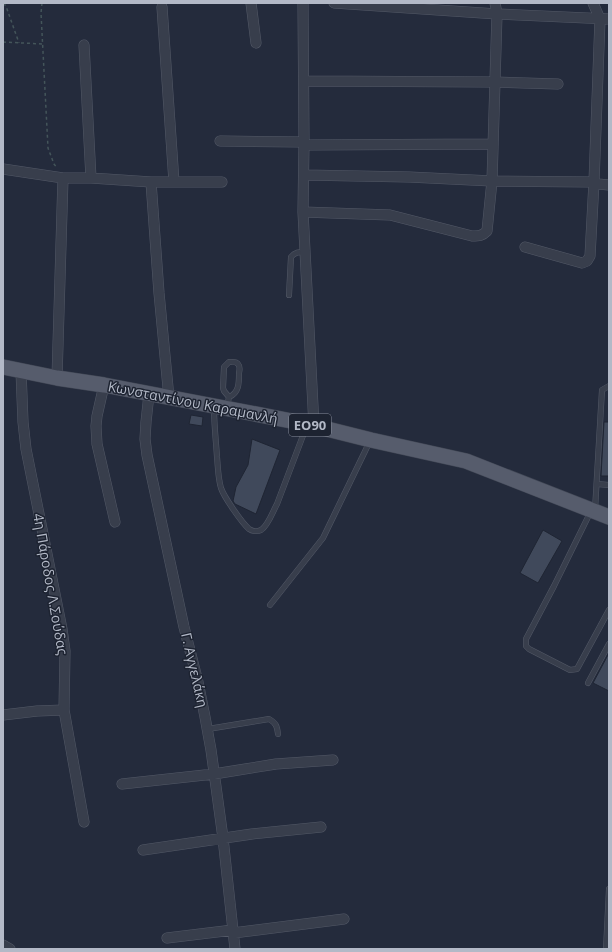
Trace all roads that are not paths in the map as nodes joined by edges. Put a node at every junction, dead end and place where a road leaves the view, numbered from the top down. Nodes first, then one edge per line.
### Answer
1 (251, 3) edge
2 (303, 3) edge
3 (334, 3) edge
4 (495, 3) edge
5 (593, 3) edge
6 (162, 7) dead end
7 (497, 14) junction
8 (604, 19) edge
9 (256, 43) dead end
10 (84, 45) dead end
11 (304, 81) junction
12 (494, 82) junction
13 (558, 84) dead end
14 (220, 141) dead end
15 (304, 143) junction
16 (492, 144) junction
17 (3, 169) edge
18 (304, 175) junction
19 (63, 178) junction
20 (91, 178) junction
21 (492, 181) junction
22 (151, 182) junction
23 (174, 182) junction
24 (222, 182) dead end
25 (594, 182) junction
26 (609, 185) edge
27 (302, 212) junction
28 (525, 247) dead end
29 (304, 252) junction
30 (289, 295) dead end
31 (3, 367) edge
32 (21, 370) junction
33 (57, 378) junction
34 (104, 385) junction
35 (609, 386) edge
36 (149, 394) junction
37 (169, 398) junction
38 (223, 404) junction
39 (311, 425) junction
40 (371, 440) junction
41 (597, 484) junction
42 (609, 485) edge
43 (593, 510) junction
44 (609, 517) edge
45 (115, 522) dead end
46 (270, 605) dead end
47 (609, 610) edge
48 (609, 644) edge
49 (588, 683) dead end
50 (64, 710) junction
51 (3, 716) edge
52 (208, 729) junction
53 (278, 734) dead end
54 (333, 760) dead end
55 (214, 774) junction
56 (122, 784) dead end
57 (84, 822) dead end
58 (321, 827) dead end
59 (223, 838) junction
60 (143, 850) dead end
61 (609, 889) edge
62 (344, 919) dead end
63 (233, 932) junction
64 (167, 938) dead end
65 (3, 945) edge
66 (10, 949) edge
67 (235, 949) edge
68 (606, 949) edge

1 - 9 street
2 - 11 street
3 - 7 street
4 - 7 street
5 - 8 street
6 - 23 street
7 - 8 street
7 - 12 street
8 - 25 street
10 - 20 street
11 - 12 street
11 - 15 street
12 - 13 street
12 - 16 street
14 - 15 street
15 - 16 street
15 - 18 street
16 - 21 street
17 - 19 street
18 - 21 street
18 - 27 street
19 - 20 street
19 - 33 street
20 - 22 street
21 - 25 street
21 - 27 street
22 - 23 street
22 - 37 street
23 - 24 street
25 - 26 street
25 - 28 street
27 - 29 street
29 - 30 lane
29 - 39 street
31 - 32 main road, Κωνσταντίνου Καραμανλή / ΕΟ90
32 - 33 main road, Κωνσταντίνου Καραμανλή / ΕΟ90
32 - 50 street, 4η Πάροδος Λ.Σούδας
33 - 34 main road, Κωνσταντίνου Καραμανλή / ΕΟ90
34 - 36 main road, Κωνσταντίνου Καραμανλή / ΕΟ90
34 - 45 street
35 - 41 lane
36 - 37 main road, Κωνσταντίνου Καραμανλή / ΕΟ90
36 - 52 street, Γ. Αγγελάκη
37 - 38 main road, Κωνσταντίνου Καραμανλή / ΕΟ90
38 - 38 lane
38 - 39 main road, Κωνσταντίνου Καραμανλή / ΕΟ90
38 - 39 lane
39 - 40 main road, Κωνσταντίνου Καραμανλή / ΕΟ90
40 - 43 main road, Κωνσταντίνου Καραμανλή / ΕΟ90
40 - 46 lane
41 - 42 lane
41 - 43 lane
43 - 44 main road, Κωνσταντίνου Καραμανλή / ΕΟ90
43 - 47 lane
48 - 49 lane
50 - 51 street
50 - 57 street, 4η Πάροδος Λ.Σούδας
52 - 53 lane
52 - 55 street, Γ. Αγγελάκη
54 - 55 street
55 - 56 street
55 - 59 street, Γ. Αγγελάκη
58 - 59 street
59 - 60 street
59 - 63 street, Γ. Αγγελάκη
61 - 68 lane
62 - 63 street
63 - 64 street
63 - 67 street, Γ. Αγγελάκη
65 - 66 street

